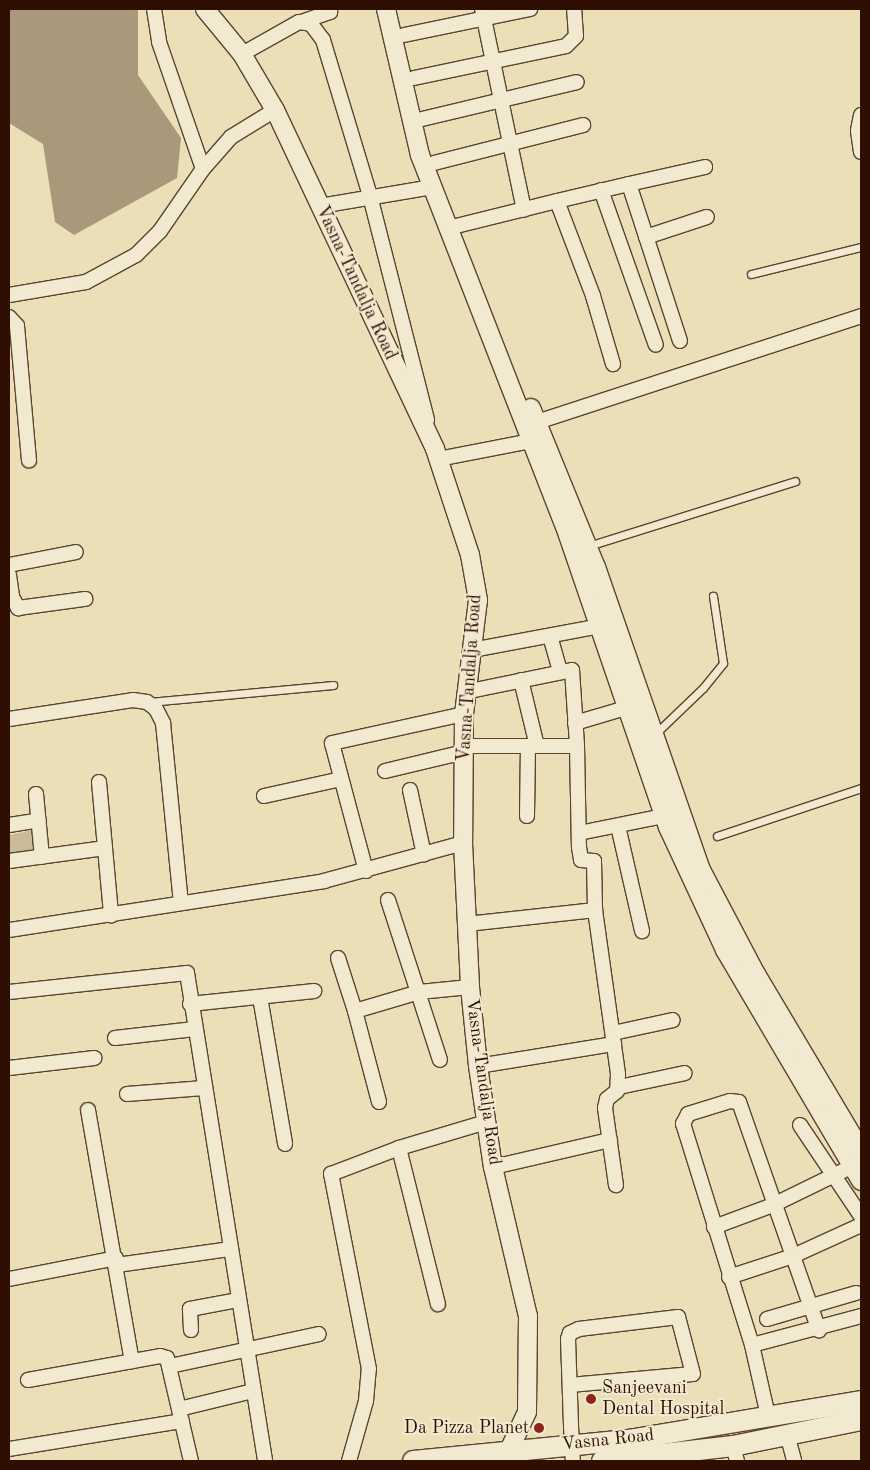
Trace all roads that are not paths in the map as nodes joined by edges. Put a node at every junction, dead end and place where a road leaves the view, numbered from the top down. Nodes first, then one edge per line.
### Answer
1 (154, 9) edge
2 (205, 9) edge
3 (330, 9) edge
4 (386, 9) edge
5 (396, 9) edge
6 (530, 9) edge
7 (574, 9) edge
8 (483, 14) edge
9 (299, 22) junction
10 (404, 35) junction
11 (242, 54) junction
12 (495, 61) junction
13 (414, 78) junction
14 (577, 82) dead end
15 (501, 100) junction
16 (275, 110) junction
17 (861, 115) edge
18 (422, 119) junction
19 (583, 125) dead end
20 (510, 141) junction
21 (861, 152) edge
22 (434, 163) junction
23 (705, 167) dead end
24 (203, 169) junction
25 (629, 184) junction
26 (601, 190) junction
27 (438, 194) junction
28 (370, 196) junction
29 (557, 201) junction
30 (320, 206) junction
31 (524, 210) junction
32 (707, 216) dead end
33 (456, 226) junction
34 (646, 236) junction
35 (861, 247) edge
36 (751, 274) dead end
37 (9, 295) edge
38 (861, 316) edge
39 (9, 317) edge
40 (680, 341) dead end
41 (656, 345) dead end
42 (612, 364) dead end
43 (537, 422) junction
44 (531, 441) junction
45 (436, 454) junction
46 (29, 460) dead end
47 (795, 480) dead end
48 (588, 546) junction
49 (76, 552) dead end
50 (9, 565) edge
51 (9, 575) edge
52 (713, 596) dead end
53 (10, 598) edge
54 (85, 599) dead end
55 (600, 626) junction
56 (550, 636) junction
57 (472, 650) junction
58 (560, 672) junction
59 (521, 680) junction
60 (333, 685) dead end
61 (465, 692) junction
62 (147, 702) junction
63 (629, 707) junction
64 (464, 714) junction
65 (9, 719) edge
66 (575, 723) junction
67 (653, 736) junction
68 (532, 746) junction
69 (577, 746) junction
70 (464, 749) junction
71 (385, 771) dead end
72 (341, 779) junction
73 (99, 782) dead end
74 (861, 788) edge
75 (410, 790) dead end
76 (36, 794) dead end
77 (264, 796) dead end
78 (527, 816) dead end
79 (664, 816) junction
80 (39, 820) junction
81 (9, 825) edge
82 (618, 826) junction
83 (579, 833) junction
84 (717, 836) dead end
85 (464, 843) junction
86 (105, 848) junction
87 (424, 855) junction
88 (42, 857) junction
89 (9, 861) edge
90 (366, 872) junction
91 (388, 900) dead end
92 (181, 903) junction
93 (595, 910) junction
94 (111, 915) junction
95 (467, 924) junction
96 (9, 930) edge
97 (642, 931) dead end
98 (338, 958) dead end
99 (470, 988) junction
100 (314, 991) dead end
101 (9, 992) edge
102 (419, 992) junction
103 (260, 997) junction
104 (190, 1004) junction
105 (354, 1011) junction
106 (673, 1020) dead end
107 (194, 1029) junction
108 (115, 1038) dead end
109 (614, 1038) junction
110 (94, 1058) dead end
111 (440, 1060) dead end
112 (478, 1066) junction
113 (9, 1068) edge
114 (686, 1073) dead end
115 (619, 1086) junction
116 (204, 1088) junction
117 (127, 1094) dead end
118 (380, 1102) dead end
119 (88, 1110) dead end
120 (486, 1122) junction
121 (800, 1126) dead end
122 (610, 1140) junction
123 (285, 1144) dead end
124 (399, 1148) junction
125 (859, 1158) edge
126 (493, 1167) junction
127 (836, 1174) junction
128 (616, 1185) dead end
129 (774, 1205) junction
130 (861, 1216) edge
131 (861, 1225) edge
132 (714, 1227) junction
133 (229, 1249) junction
134 (794, 1256) junction
135 (116, 1261) junction
136 (729, 1277) junction
137 (9, 1279) edge
138 (856, 1293) dead end
139 (237, 1300) junction
140 (438, 1304) dead end
141 (810, 1306) junction
142 (861, 1316) edge
143 (767, 1319) dead end
144 (191, 1330) dead end
145 (819, 1330) junction
146 (319, 1334) dead end
147 (752, 1344) junction
148 (246, 1348) junction
149 (132, 1361) junction
150 (170, 1366) junction
151 (28, 1380) dead end
152 (570, 1385) junction
153 (253, 1391) junction
154 (861, 1401) edge
155 (181, 1415) junction
156 (768, 1416) junction
157 (861, 1420) edge
158 (787, 1434) junction
159 (9, 1449) edge
160 (573, 1453) edge
161 (735, 1454) edge
162 (507, 1455) edge
163 (645, 1459) edge
164 (190, 1461) edge
165 (265, 1461) edge
166 (349, 1461) edge
167 (413, 1461) edge
168 (602, 1461) edge
169 (794, 1461) edge

1 - 24 street
2 - 11 street, Vasna-Tandalja Road
3 - 9 street
4 - 27 street
5 - 10 street
6 - 8 street
7 - 12 street
8 - 10 street
8 - 12 street
9 - 11 street
9 - 28 street
10 - 13 street
11 - 16 street, Vasna-Tandalja Road
12 - 13 street
12 - 15 street
13 - 18 street
14 - 15 street
15 - 18 street
15 - 20 street
16 - 24 street
16 - 30 street, Vasna-Tandalja Road
17 - 21 street
18 - 22 street
19 - 20 street
20 - 22 street
20 - 31 street
22 - 27 street
23 - 25 street
24 - 37 street
25 - 26 street
25 - 34 street
26 - 29 street
26 - 41 street
27 - 28 street
27 - 33 street
27 - 44 street
28 - 30 street
28 - 45 street
29 - 31 street
29 - 42 street
30 - 45 street, Vasna-Tandalja Road
31 - 33 street
32 - 34 street
33 - 43 street
34 - 40 street
35 - 36 lane
38 - 43 street
39 - 46 street
43 - 48 street
44 - 45 street
44 - 55 street
45 - 57 street, Vasna-Tandalja Road
47 - 48 lane
48 - 67 street
49 - 50 street
51 - 53 street
52 - 67 lane
53 - 54 street
55 - 56 street
55 - 63 street
56 - 57 street
56 - 58 street
57 - 61 street, Vasna-Tandalja Road
58 - 59 street
58 - 66 street
59 - 61 street
59 - 68 street
60 - 62 lane
61 - 64 street, Vasna-Tandalja Road
62 - 65 street
62 - 92 street
63 - 66 street
63 - 79 street
64 - 70 street, Vasna-Tandalja Road
64 - 72 street
66 - 69 street
67 - 125 street
68 - 69 street
68 - 70 street
68 - 78 street
69 - 83 street
70 - 71 street
70 - 85 street, Vasna-Tandalja Road
72 - 77 street
72 - 90 street
73 - 86 street
74 - 84 lane
75 - 87 street
76 - 80 street
79 - 82 street
79 - 125 street
80 - 81 street
80 - 88 street
82 - 83 street
82 - 97 street
83 - 93 street
85 - 87 street
85 - 95 street, Vasna-Tandalja Road
86 - 88 street
86 - 94 street
87 - 90 street
88 - 89 street
90 - 92 street
91 - 102 street
92 - 94 street
93 - 95 street
93 - 109 street
94 - 96 street
95 - 99 street, Vasna-Tandalja Road
98 - 105 street
99 - 102 street
99 - 112 street, Vasna-Tandalja Road
100 - 103 street
101 - 104 street
102 - 105 street
102 - 111 street
103 - 104 street
103 - 123 street
104 - 107 street
105 - 118 street
106 - 109 street
107 - 108 street
107 - 116 street
109 - 112 street
109 - 115 street
110 - 113 street
112 - 120 street, Vasna-Tandalja Road
114 - 115 street
115 - 122 street
116 - 117 street
116 - 133 street
119 - 135 street
120 - 124 street
120 - 126 street, Vasna-Tandalja Road
121 - 127 street
122 - 126 street
122 - 128 street
124 - 140 street
124 - 166 street
125 - 127 street
126 - 162 street, Vasna-Tandalja Road
127 - 129 street
127 - 130 street
129 - 132 street
129 - 132 street
129 - 134 street
131 - 134 street
132 - 136 street
133 - 135 street
133 - 139 street
134 - 136 street
134 - 141 street
135 - 137 street
135 - 149 street
136 - 147 street
138 - 141 street
139 - 144 street
139 - 148 street
141 - 143 street
141 - 145 street
142 - 145 street
145 - 147 street
146 - 148 street
147 - 156 street
148 - 150 street
148 - 153 street
149 - 150 street
149 - 151 street
150 - 155 street
152 - 152 street
152 - 160 street
153 - 155 street
153 - 165 street
154 - 156 main road, Vasna Road
155 - 159 street
155 - 164 street
156 - 160 main road, Vasna Road
157 - 158 main road, Vasna Road
158 - 161 main road, Vasna Road
158 - 169 street
160 - 162 main road, Vasna Road
161 - 163 main road, Vasna Road
162 - 167 main road, Vasna Road
163 - 168 main road, Vasna Road

